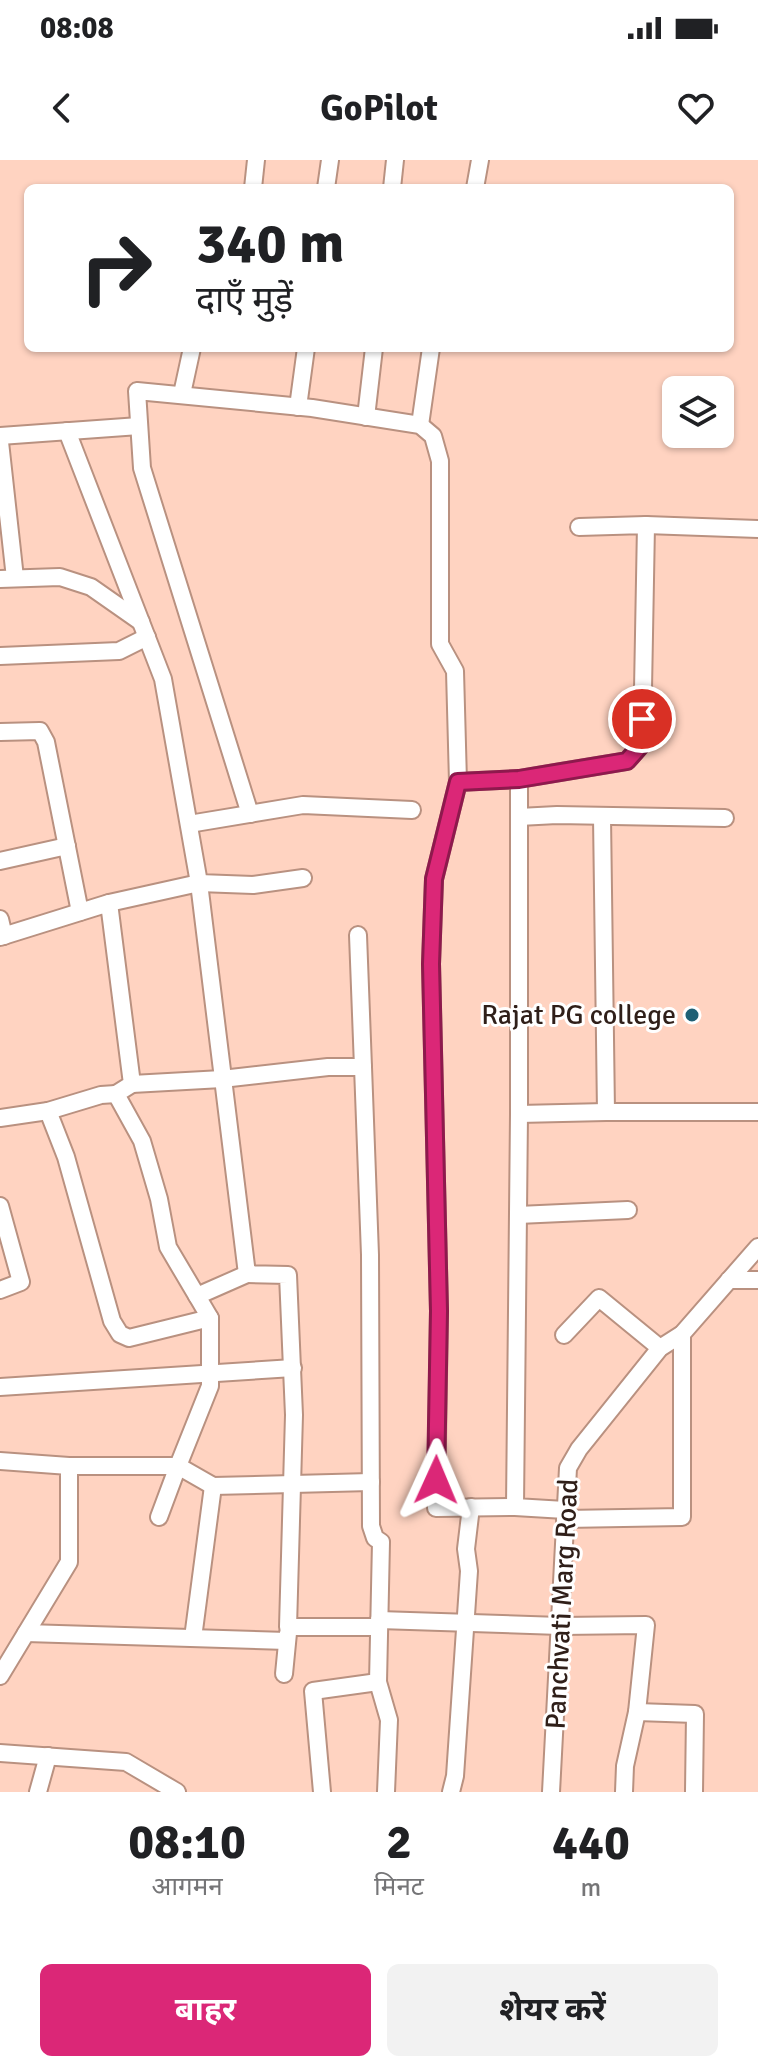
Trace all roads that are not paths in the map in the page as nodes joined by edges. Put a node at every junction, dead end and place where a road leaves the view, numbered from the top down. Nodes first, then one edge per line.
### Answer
1 (256, 160) edge
2 (330, 160) edge
3 (395, 160) edge
4 (480, 160) edge
5 (253, 184) edge
6 (327, 184) edge
7 (392, 184) edge
8 (476, 184) edge
9 (191, 352) edge
10 (305, 352) edge
11 (374, 352) edge
12 (430, 352) edge
13 (182, 394) junction
14 (298, 407) junction
15 (366, 417) junction
16 (420, 425) junction
17 (139, 426) junction
18 (67, 431) junction
19 (0, 439) edge
20 (646, 525) junction
21 (579, 527) dead end
22 (758, 529) edge
23 (8, 578) edge
24 (144, 630) junction
25 (0, 656) edge
26 (0, 732) edge
27 (519, 779) junction
28 (458, 782) junction
29 (412, 810) dead end
30 (250, 814) junction
31 (519, 817) junction
32 (602, 817) junction
33 (725, 818) dead end
34 (189, 824) junction
35 (67, 846) junction
36 (0, 861) edge
37 (303, 878) dead end
38 (199, 883) junction
39 (109, 903) junction
40 (80, 912) junction
41 (1, 931) edge
42 (358, 935) dead end
43 (363, 1067) junction
44 (222, 1079) junction
45 (132, 1084) junction
46 (116, 1094) junction
47 (48, 1111) junction
48 (606, 1112) junction
49 (758, 1112) edge
50 (519, 1114) junction
51 (0, 1118) edge
52 (0, 1206) edge
53 (628, 1210) dead end
54 (518, 1215) junction
55 (758, 1247) edge
56 (247, 1274) junction
57 (729, 1280) junction
58 (758, 1280) edge
59 (0, 1290) edge
60 (197, 1296) junction
61 (210, 1318) junction
62 (682, 1334) junction
63 (564, 1335) dead end
64 (660, 1348) junction
65 (293, 1368) junction
66 (210, 1373) junction
67 (0, 1387) edge
68 (0, 1461) edge
69 (69, 1466) junction
70 (178, 1466) junction
71 (371, 1482) junction
72 (293, 1484) junction
73 (213, 1486) junction
74 (471, 1507) junction
75 (515, 1507) junction
76 (565, 1514) junction
77 (159, 1517) dead end
78 (465, 1623) junction
79 (379, 1624) junction
80 (560, 1626) junction
81 (26, 1633) junction
82 (288, 1634) junction
83 (193, 1638) junction
84 (284, 1674) dead end
85 (0, 1676) edge
86 (378, 1682) junction
87 (637, 1712) junction
88 (0, 1753) edge
89 (48, 1756) junction
90 (38, 1792) edge
91 (177, 1792) edge
92 (322, 1792) edge
93 (386, 1792) edge
94 (451, 1792) edge
95 (551, 1792) edge
96 (624, 1792) edge
97 (694, 1792) edge

1 - 5 street
2 - 6 street
3 - 7 street
4 - 8 street
9 - 13 street
10 - 14 street
11 - 15 street
12 - 16 street
13 - 14 street
13 - 17 street
14 - 15 street
15 - 16 street
16 - 28 street
17 - 18 street
17 - 30 street
18 - 19 street
18 - 24 street
19 - 23 street
20 - 21 street
20 - 22 street
20 - 27 street
23 - 24 street
24 - 25 street
24 - 34 street
26 - 35 street
27 - 28 street
27 - 31 street
28 - 74 street
29 - 30 street
30 - 34 street
31 - 32 street
31 - 50 street
32 - 33 street
32 - 48 street
34 - 38 street
35 - 36 street
35 - 40 street
37 - 38 street
38 - 39 street
38 - 44 street
39 - 40 street
39 - 45 street
40 - 41 street
42 - 43 street
43 - 44 street
43 - 71 street
44 - 45 street
44 - 56 street
45 - 46 street
46 - 47 street
46 - 60 street
47 - 51 street
47 - 61 street
48 - 49 street
48 - 50 street
50 - 54 street
52 - 59 street
53 - 54 street
54 - 75 street
55 - 57 street, Panchvati Marg Road
56 - 60 street
56 - 65 street
57 - 58 street
57 - 62 street, Panchvati Marg Road
60 - 61 street
61 - 66 street
62 - 64 street, Panchvati Marg Road
62 - 76 street
63 - 64 street
64 - 76 street, Panchvati Marg Road
65 - 66 street
65 - 72 street
66 - 67 street
66 - 70 street
68 - 69 street
69 - 70 street
69 - 81 street
70 - 73 street
70 - 77 street
71 - 72 street
71 - 79 street
72 - 73 street
72 - 82 street
73 - 83 street
74 - 75 street
74 - 78 street
75 - 76 street
76 - 80 street, Panchvati Marg Road
78 - 79 street
78 - 80 street
78 - 94 street
79 - 82 street
79 - 86 street
80 - 87 street
80 - 95 street, Panchvati Marg Road
81 - 83 street
81 - 85 street
82 - 83 street
82 - 84 street
86 - 92 street
86 - 93 street
87 - 96 street
87 - 97 street
88 - 89 street
89 - 90 street
89 - 91 street

